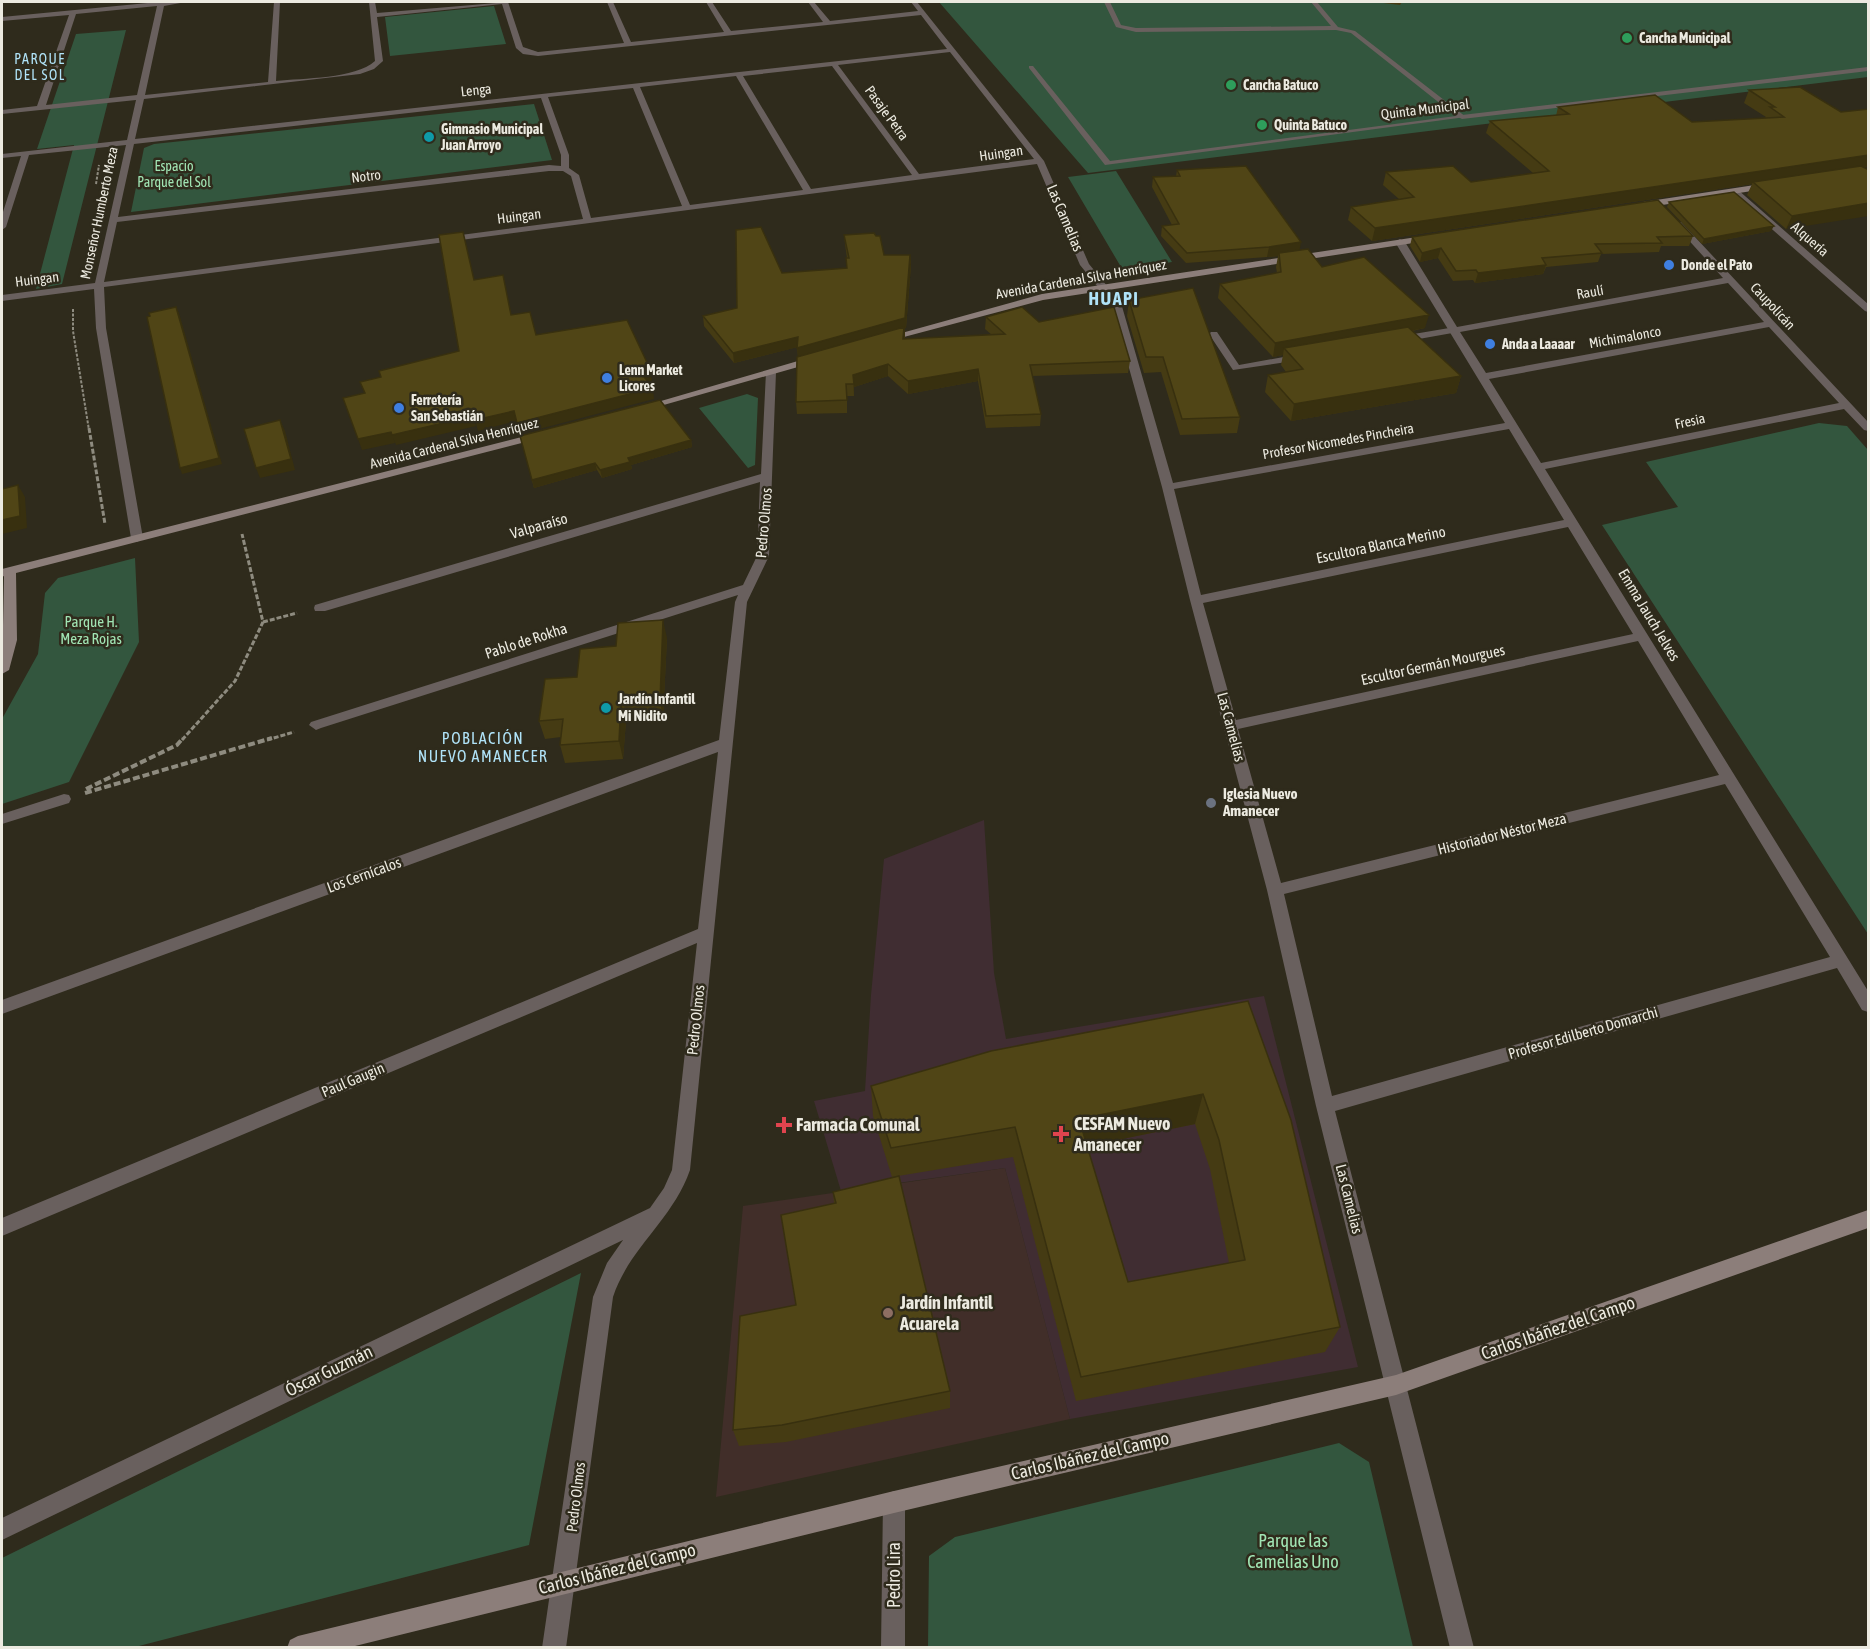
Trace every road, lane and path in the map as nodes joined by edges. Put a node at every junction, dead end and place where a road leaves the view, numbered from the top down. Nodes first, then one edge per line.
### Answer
1 (183, 2) edge
2 (277, 2) edge
3 (372, 2) edge
4 (505, 2) edge
5 (610, 2) edge
6 (709, 2) edge
7 (811, 2) edge
8 (1107, 2) edge
9 (1314, 2) edge
10 (160, 3) edge
11 (919, 7) edge
12 (73, 12) junction
13 (374, 15) junction
14 (2, 18) edge
15 (828, 23) junction
16 (1336, 28) junction
17 (729, 34) junction
18 (629, 45) junction
19 (953, 50) junction
20 (834, 64) junction
21 (1031, 67) dead end
22 (1869, 69) edge
23 (738, 74) junction
24 (272, 83) junction
25 (636, 86) junction
26 (544, 96) junction
27 (139, 97) junction
28 (41, 107) junction
29 (2, 112) edge
30 (1462, 117) junction
31 (129, 142) junction
32 (26, 153) junction
33 (2, 156) edge
34 (1040, 161) junction
35 (565, 169) junction
36 (917, 177) junction
37 (1778, 185) edge
38 (1734, 191) junction
39 (809, 192) junction
40 (1657, 203) junction
41 (1634, 207) edge
42 (687, 208) junction
43 (112, 220) junction
44 (588, 221) junction
45 (2, 227) edge
46 (1447, 235) edge
47 (1400, 242) junction
48 (1730, 280) junction
49 (99, 285) junction
50 (1102, 286) junction
51 (2, 298) edge
52 (1869, 309) edge
53 (1771, 324) junction
54 (1455, 330) junction
55 (1214, 334) dead end
56 (1386, 342) edge
57 (872, 343) edge
58 (827, 356) edge
59 (1305, 356) edge
60 (771, 372) junction
61 (1484, 376) junction
62 (1847, 405) junction
63 (626, 412) edge
64 (1513, 425) junction
65 (1869, 428) edge
66 (547, 433) edge
67 (1539, 467) junction
68 (768, 476) junction
69 (1168, 487) junction
70 (236, 513) junction
71 (1573, 522) junction
72 (137, 538) junction
73 (6, 572) edge
74 (746, 588) junction
75 (1196, 600) junction
76 (320, 608) joint
77 (263, 622) junction
78 (1642, 636) junction
79 (2, 670) edge
80 (316, 725) joint
81 (1231, 726) junction
82 (728, 743) junction
83 (1730, 778) junction
84 (64, 800) junction
85 (2, 819) edge
86 (1275, 890) junction
87 (705, 933) junction
88 (1841, 960) junction
89 (1869, 1005) edge
90 (2, 1006) edge
91 (1325, 1106) junction
92 (657, 1214) junction
93 (1869, 1219) edge
94 (2, 1227) edge
95 (1396, 1385) junction
96 (894, 1502) junction
97 (2, 1529) edge
98 (565, 1582) junction
99 (298, 1647) edge
100 (554, 1647) edge
101 (893, 1647) edge
102 (1462, 1647) edge

1 - 10 street
2 - 24 street
3 - 13 street
4 - 13 street
4 - 18 street
5 - 18 street
6 - 17 street
7 - 15 street
8 - 16 lane
9 - 16 lane
10 - 12 street
10 - 27 street, Monseñor Humberto Meza
11 - 15 street
11 - 19 street, Las Camelias
12 - 14 street
12 - 28 street
13 - 24 street
15 - 17 street
16 - 30 lane
17 - 18 street
19 - 20 street, Lenga
19 - 34 street, Las Camelias
20 - 23 street, Lenga
20 - 36 street, Pasaje Petra
21 - 30 lane, Quinta Municipal
22 - 30 street, Quinta Municipal
23 - 25 street, Lenga
23 - 39 street
24 - 27 street
25 - 26 street, Lenga
25 - 42 street
26 - 31 street, Lenga
26 - 35 street
27 - 28 street
27 - 31 street, Monseñor Humberto Meza
28 - 29 street
31 - 32 street, Lenga
31 - 43 street, Monseñor Humberto Meza
32 - 33 street, Lenga
32 - 45 street
34 - 36 street, Huingan
34 - 50 street, Las Camelias
35 - 43 street, Notro
35 - 44 street
36 - 39 street, Huingan
37 - 38 street
38 - 40 street
38 - 52 street, Alquería
39 - 42 street, Huingan
40 - 41 street
40 - 48 street, Caupolicán
42 - 44 street, Huingan
43 - 49 street, Monseñor Humberto Meza
44 - 49 street, Huingan
46 - 47 street, Avenida Cardenal Silva Henríquez
47 - 50 street, Avenida Cardenal Silva Henríquez
47 - 54 street, Emma Jauch Jelves
48 - 53 street, Caupolicán
48 - 54 street, Raulí
49 - 51 street, Huingan
49 - 72 street, Monseñor Humberto Meza
50 - 57 street, Avenida Cardenal Silva Henríquez
50 - 69 street, Las Camelias
53 - 61 street, Michimalonco
53 - 62 street, Caupolicán
54 - 56 lane
54 - 61 street, Emma Jauch Jelves
55 - 59 lane
58 - 60 street
60 - 63 street
60 - 68 street, Pedro Olmos
61 - 64 street, Emma Jauch Jelves
62 - 65 street, Caupolicán
62 - 67 street, Fresia
64 - 67 street, Emma Jauch Jelves
64 - 69 street, Profesor Nicomedes Pincheira
66 - 70 street, Avenida Cardenal Silva Henríquez
67 - 71 street, Emma Jauch Jelves
68 - 74 street, Pedro Olmos
68 - 76 street, Valparaíso
69 - 75 street, Las Camelias
70 - 72 street, Avenida Cardenal Silva Henríquez
70 - 77 path
71 - 75 street, Escultora Blanca Merino
71 - 78 street, Emma Jauch Jelves
72 - 73 street, Avenida Cardenal Silva Henríquez
73 - 79 street
74 - 80 street, Pablo de Rokha
74 - 82 street, Pedro Olmos
75 - 81 street, Las Camelias
76 - 77 path
77 - 84 path
78 - 81 street, Escultor Germán Mourgues
78 - 83 street, Emma Jauch Jelves
80 - 84 path
81 - 86 street, Las Camelias
82 - 87 street, Pedro Olmos
82 - 90 street, Los Cernícalos
83 - 86 street, Historiador Néstor Meza
83 - 88 street, Emma Jauch Jelves
84 - 85 street
86 - 91 street, Las Camelias
87 - 92 street, Pedro Olmos
87 - 94 street, Paul Gaugin
88 - 89 street, Emma Jauch Jelves
88 - 91 street, Profesor Edilberto Domarchi
91 - 95 street, Las Camelias
92 - 97 street, Óscar Guzmán
92 - 98 street, Pedro Olmos
93 - 95 street, Carlos Ibáñez del Campo
95 - 96 street, Carlos Ibáñez del Campo
95 - 102 street, Las Camelias
96 - 98 street, Carlos Ibáñez del Campo
96 - 101 street, Pedro Lira
98 - 99 street, Carlos Ibáñez del Campo
98 - 100 street, Pedro Olmos

